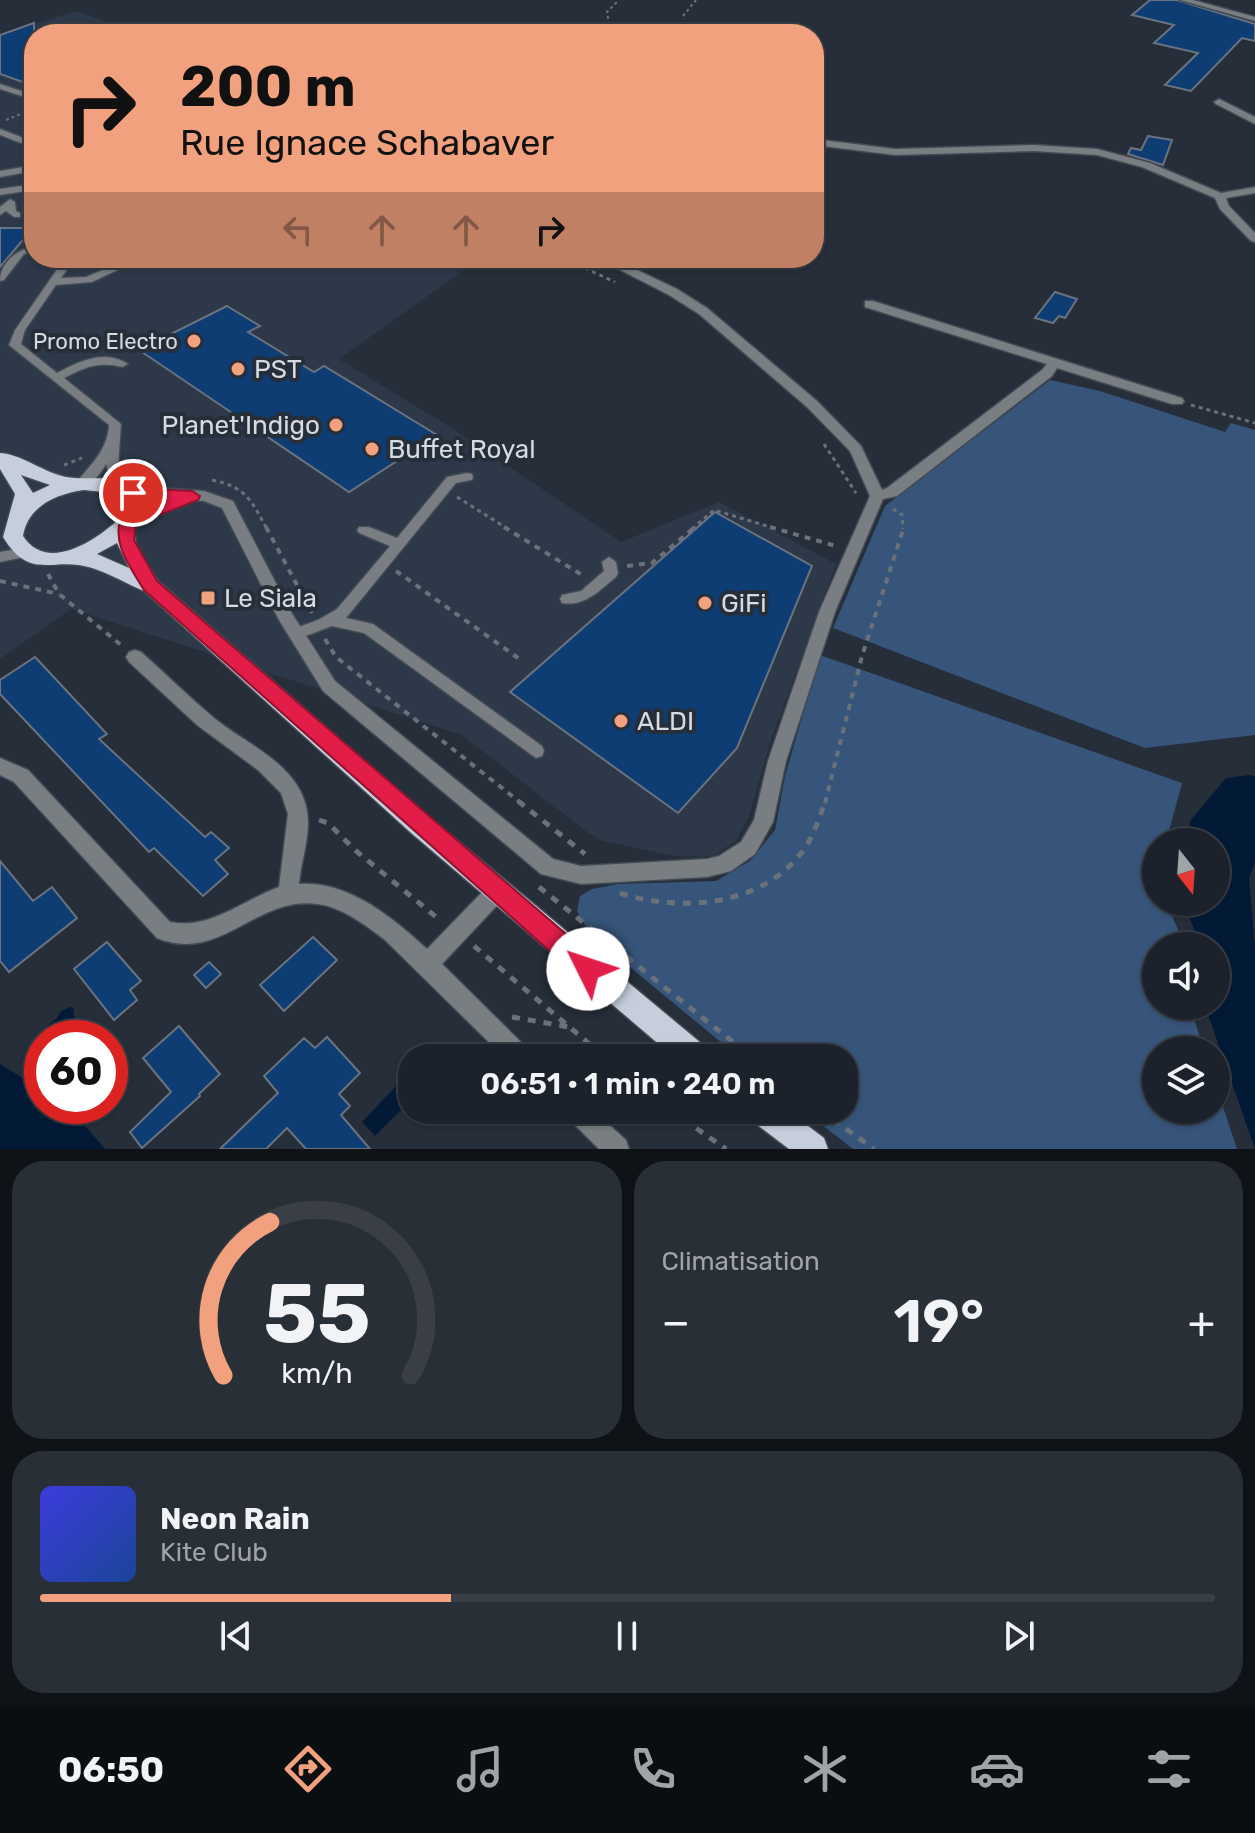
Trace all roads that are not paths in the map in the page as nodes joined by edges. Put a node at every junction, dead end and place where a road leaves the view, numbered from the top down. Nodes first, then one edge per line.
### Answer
1 (1184, 0) edge
2 (1255, 19) edge
3 (0, 86) edge
4 (24, 94) edge
5 (1219, 102) dead end
6 (1255, 121) edge
7 (0, 132) edge
8 (24, 141) edge
9 (824, 143) edge
10 (24, 169) edge
11 (2, 172) edge
12 (1255, 190) edge
13 (0, 192) edge
14 (24, 192) edge
15 (1220, 196) junction
16 (12, 197) junction
17 (0, 212) edge
18 (17, 215) dead end
19 (1255, 239) edge
20 (24, 251) edge
21 (63, 268) edge
22 (115, 268) edge
23 (624, 268) edge
24 (0, 278) edge
25 (53, 282) junction
26 (869, 304) dead end
27 (1054, 363) junction
28 (122, 364) dead end
29 (56, 378) junction
30 (1177, 401) road end
31 (116, 438) junction
32 (1, 457) edge
33 (467, 477) dead end
34 (78, 484) junction
35 (121, 490) junction
36 (192, 496) junction
37 (875, 500) junction
38 (127, 522) junction
39 (11, 527) edge
40 (364, 530) dead end
41 (399, 544) junction
42 (24, 553) junction
43 (0, 557) edge
44 (68, 558) junction
45 (611, 565) road end
46 (151, 586) junction
47 (567, 599) dead end
48 (332, 620) junction
49 (295, 634) junction
50 (135, 657) road end
51 (536, 751) dead end
52 (0, 766) edge
53 (498, 890) junction
54 (289, 894) junction
55 (427, 964) junction
56 (507, 1044) edge
57 (680, 1044) edge
58 (591, 1124) edge
59 (781, 1124) edge
60 (617, 1149) edge
61 (813, 1149) edge

1 - 2 street
3 - 4 lane
5 - 6 street
7 - 8 lane
9 - 15 street
10 - 11 lane
12 - 15 street
13 - 16 lane
14 - 16 lane
15 - 19 street
16 - 17 lane
16 - 18 lane
20 - 24 lane
21 - 25 lane
22 - 25 lane
23 - 37 street
25 - 29 lane
26 - 27 street
27 - 30 street
27 - 37 street
28 - 29 lane
29 - 31 lane
31 - 34 lane
31 - 35 lane
32 - 34 main road
32 - 39 main road
33 - 41 lane
34 - 35 main road
34 - 39 main road
35 - 36 street
35 - 38 main road
36 - 38 street
36 - 49 street
37 - 49 street
38 - 44 main road
38 - 46 main road
39 - 42 main road
40 - 41 lane
41 - 48 lane
42 - 43 lane
42 - 44 main road
44 - 46 main road
45 - 47 lane
46 - 53 main road
48 - 49 lane
48 - 51 lane
50 - 54 street
52 - 54 street
53 - 55 street
53 - 57 main road
54 - 55 street
55 - 56 street
58 - 60 street
59 - 61 main road

